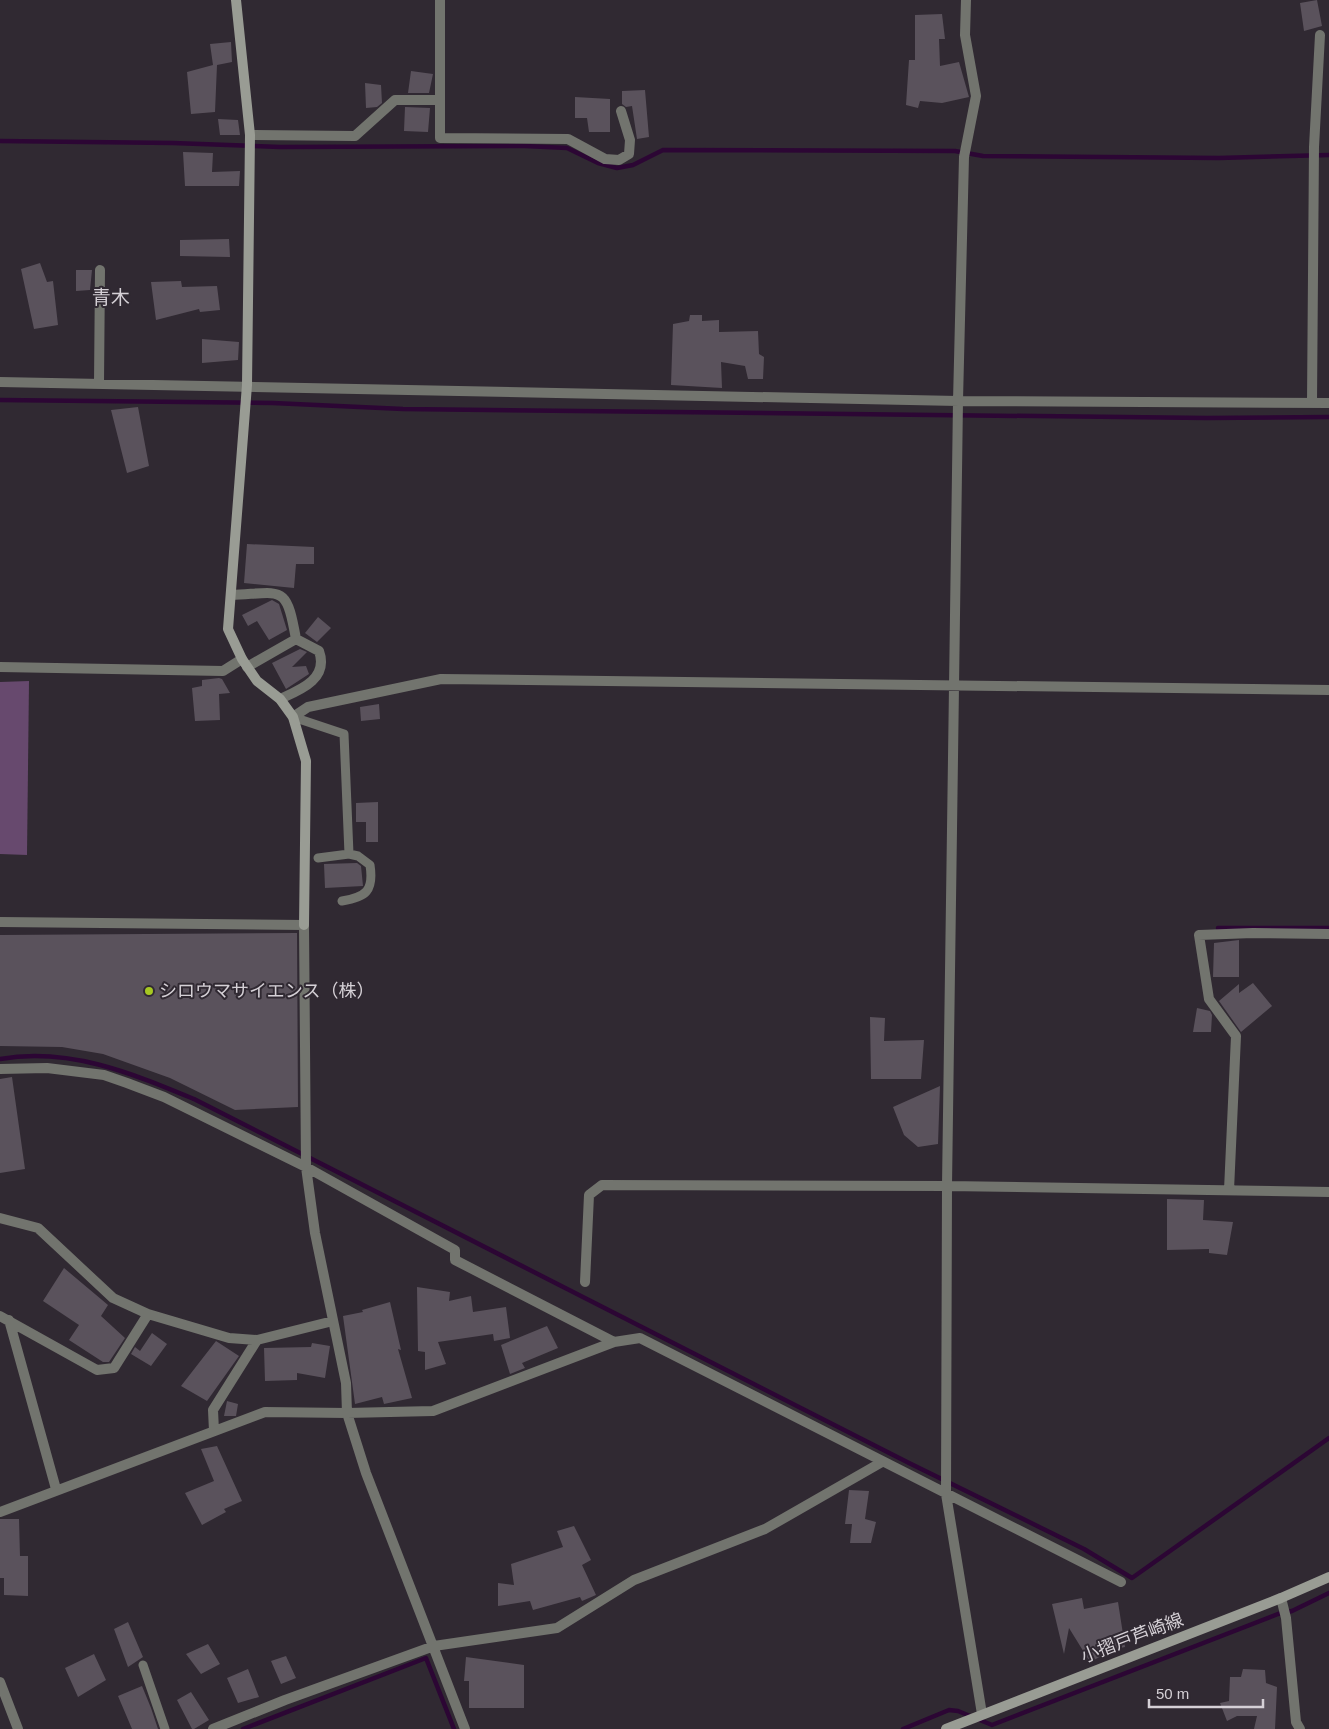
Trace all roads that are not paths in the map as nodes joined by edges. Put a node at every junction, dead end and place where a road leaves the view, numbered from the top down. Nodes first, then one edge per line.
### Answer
1 (236, 0) edge
2 (440, 0) edge
3 (966, 0) edge
4 (1320, 35) dead end
5 (440, 100) junction
6 (621, 111) dead end
7 (250, 135) junction
8 (100, 270) dead end
9 (0, 382) edge
10 (99, 383) junction
11 (247, 385) junction
12 (958, 401) junction
13 (1312, 403) junction
14 (1329, 403) edge
15 (230, 595) junction
16 (296, 639) junction
17 (245, 663) junction
18 (0, 667) edge
19 (955, 684) junction
20 (1329, 690) edge
21 (280, 699) junction
22 (293, 717) junction
23 (348, 854) junction
24 (318, 858) dead end
25 (342, 901) dead end
26 (0, 922) edge
27 (304, 925) junction
28 (1329, 934) edge
29 (0, 1069) edge
30 (306, 1167) junction
31 (947, 1186) junction
32 (1229, 1190) junction
33 (1329, 1192) edge
34 (0, 1218) edge
35 (585, 1282) dead end
36 (148, 1314) junction
37 (4, 1318) edge
38 (333, 1321) junction
39 (256, 1340) junction
40 (614, 1342) junction
41 (347, 1414) junction
42 (214, 1431) junction
43 (882, 1462) junction
44 (56, 1489) junction
45 (946, 1494) junction
46 (0, 1512) edge
47 (1329, 1577) edge
48 (1121, 1582) dead end
49 (1281, 1598) junction
50 (434, 1646) junction
51 (143, 1665) dead end
52 (0, 1682) edge
53 (982, 1714) junction
54 (18, 1729) edge
55 (165, 1729) edge
56 (213, 1729) edge
57 (465, 1729) edge
58 (946, 1729) edge
59 (1300, 1729) edge

1 - 7 street
2 - 5 street
3 - 12 street
4 - 13 street
5 - 6 street
5 - 7 street
7 - 11 street
8 - 10 street
9 - 10 street
10 - 11 street
11 - 12 street
11 - 15 street
12 - 13 street
12 - 19 street
13 - 14 street
15 - 16 street
15 - 17 street
16 - 17 street
16 - 21 street
17 - 18 street
17 - 21 street
19 - 20 street
19 - 22 street
19 - 31 street
21 - 22 street
22 - 23 lane
22 - 27 street
23 - 24 lane
23 - 25 lane
26 - 27 street
27 - 30 street
28 - 32 street
29 - 30 street
30 - 38 street
30 - 40 street
31 - 32 street
31 - 35 street
31 - 45 street
32 - 33 street
34 - 36 street
36 - 37 street
36 - 39 street
37 - 44 street
38 - 39 street
38 - 41 street
39 - 42 street
40 - 41 street
40 - 43 street
41 - 42 street
41 - 50 street
42 - 44 street
43 - 45 street
43 - 50 street
44 - 46 street
45 - 48 street
45 - 53 street
47 - 49 street, 小摺戸芦崎線
49 - 53 street, 小摺戸芦崎線
49 - 59 street
50 - 56 street
50 - 57 street
51 - 55 lane
52 - 54 street
53 - 58 street, 小摺戸芦崎線

